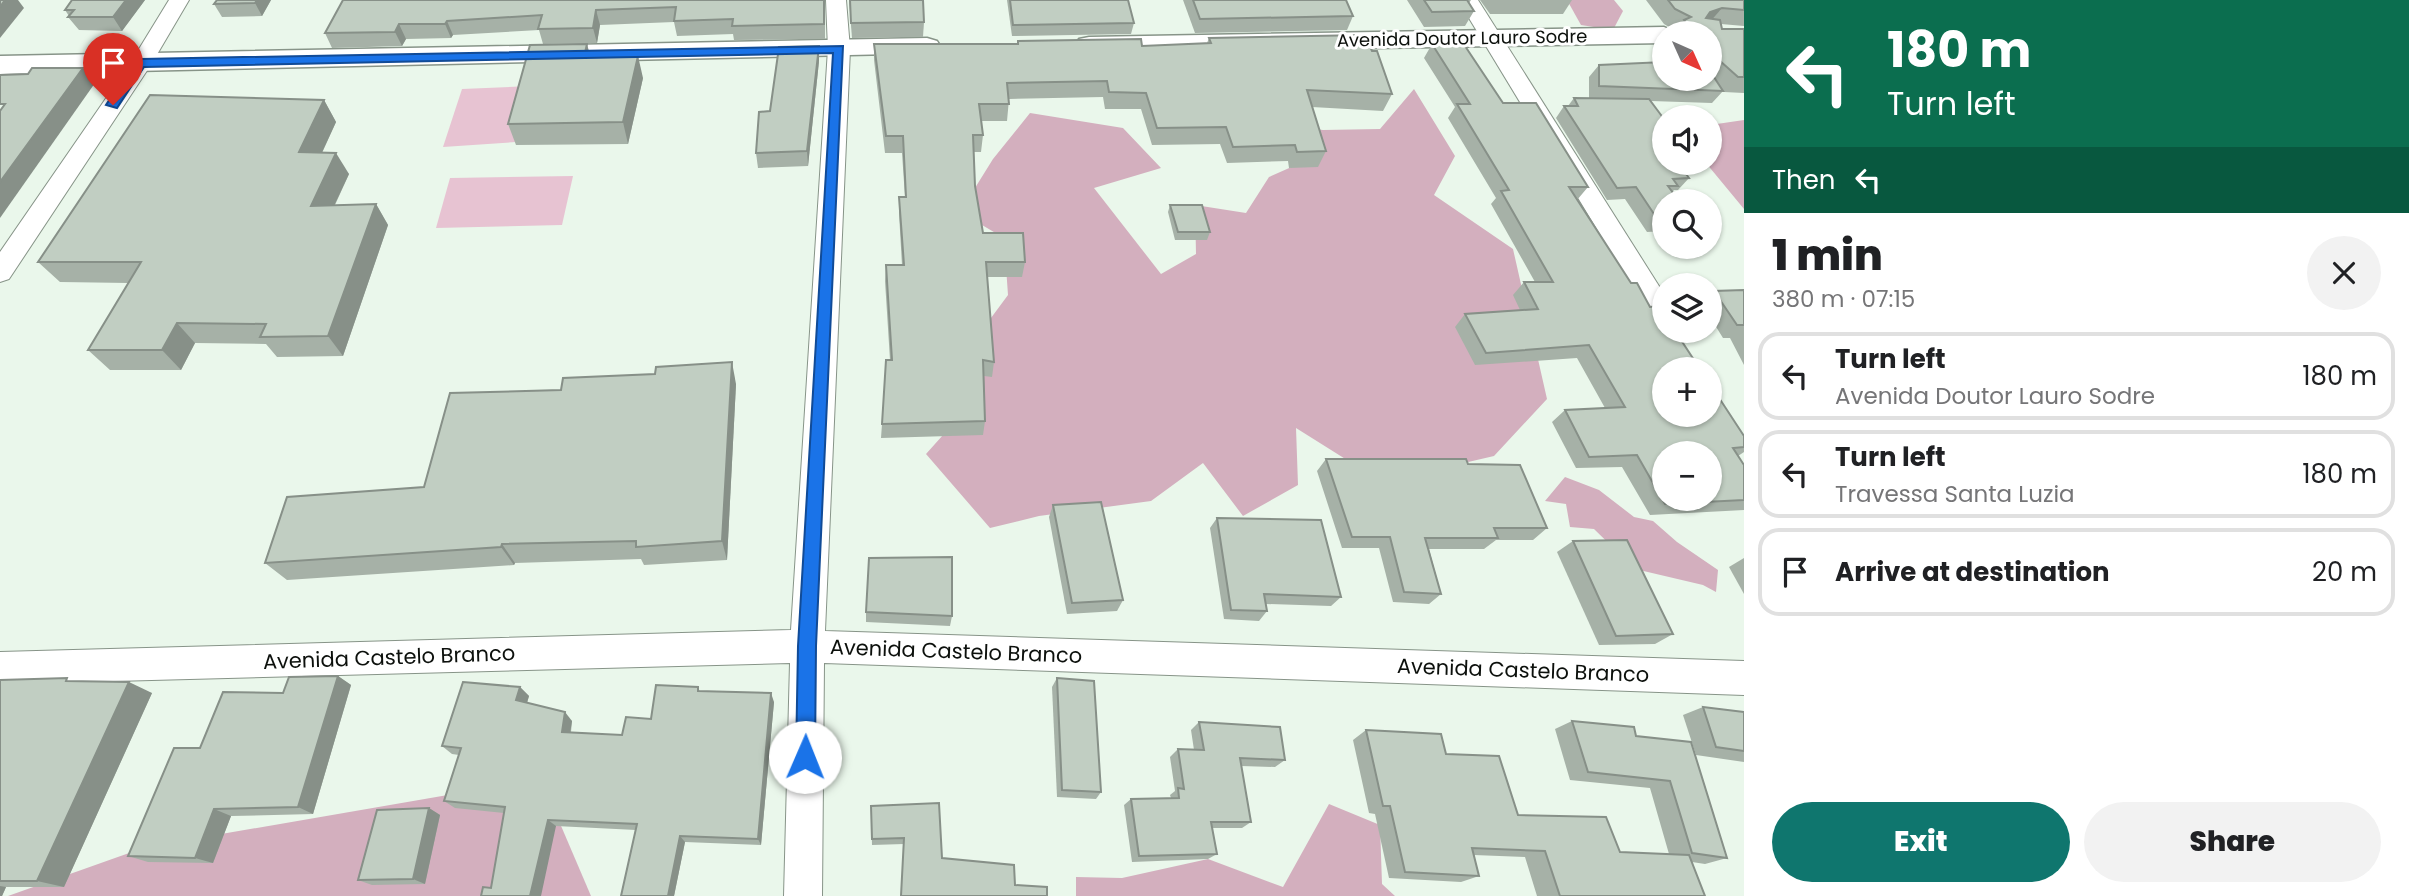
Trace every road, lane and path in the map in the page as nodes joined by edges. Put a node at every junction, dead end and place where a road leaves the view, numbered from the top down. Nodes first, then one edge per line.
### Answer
1 (179, 0) edge
2 (836, 0) edge
3 (1468, 0) edge
4 (1652, 35) edge
5 (1492, 37) junction
6 (1061, 45) edge
7 (950, 47) edge
8 (839, 49) junction
9 (141, 63) junction
10 (0, 65) edge
11 (0, 272) edge
12 (1652, 297) edge
13 (807, 646) junction
14 (0, 668) edge
15 (1744, 678) edge
16 (803, 896) edge

1 - 9 street
2 - 8 street
3 - 5 street
4 - 5 street, Avenida Doutor Lauro Sodre
5 - 6 street, Avenida Doutor Lauro Sodre
5 - 12 street
7 - 8 street
8 - 9 street
8 - 13 street
9 - 10 street
9 - 11 street
13 - 14 street, Avenida Castelo Branco
13 - 15 street, Avenida Castelo Branco
13 - 16 street

